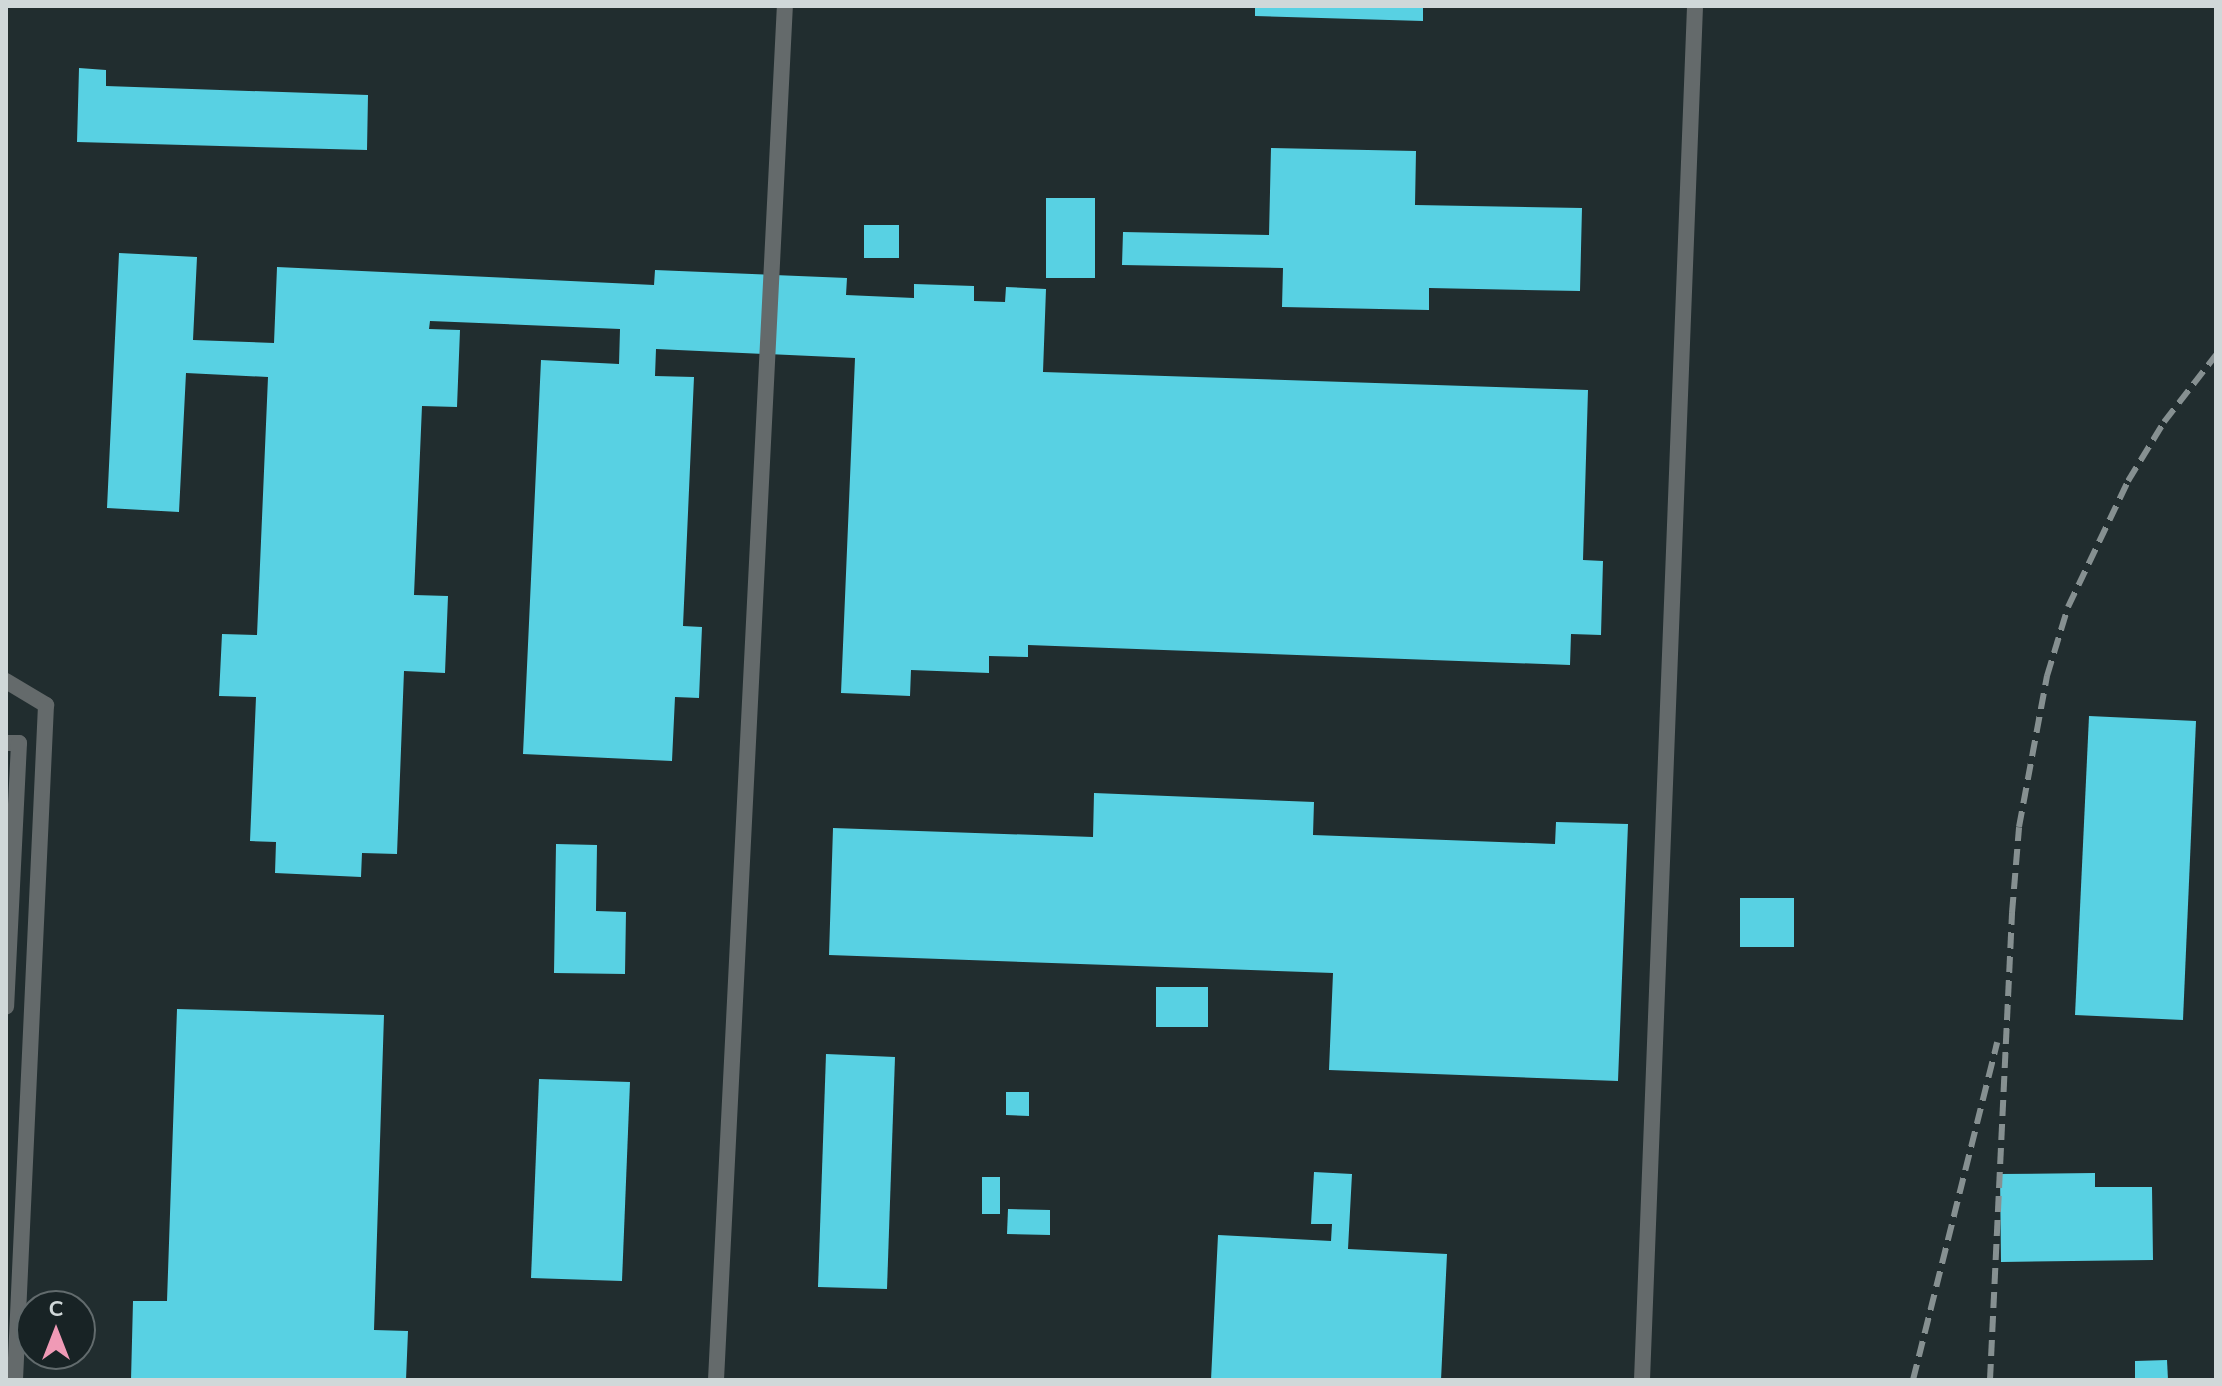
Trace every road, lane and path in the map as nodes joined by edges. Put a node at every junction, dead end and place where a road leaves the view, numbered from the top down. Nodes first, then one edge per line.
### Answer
1 (785, 6) edge
2 (1695, 6) edge
3 (6, 681) edge
4 (6, 743) edge
5 (6, 1007) edge
6 (15, 1380) edge
7 (716, 1380) edge
8 (1642, 1380) edge

1 - 7 lane
2 - 8 lane
3 - 6 lane
4 - 5 lane

